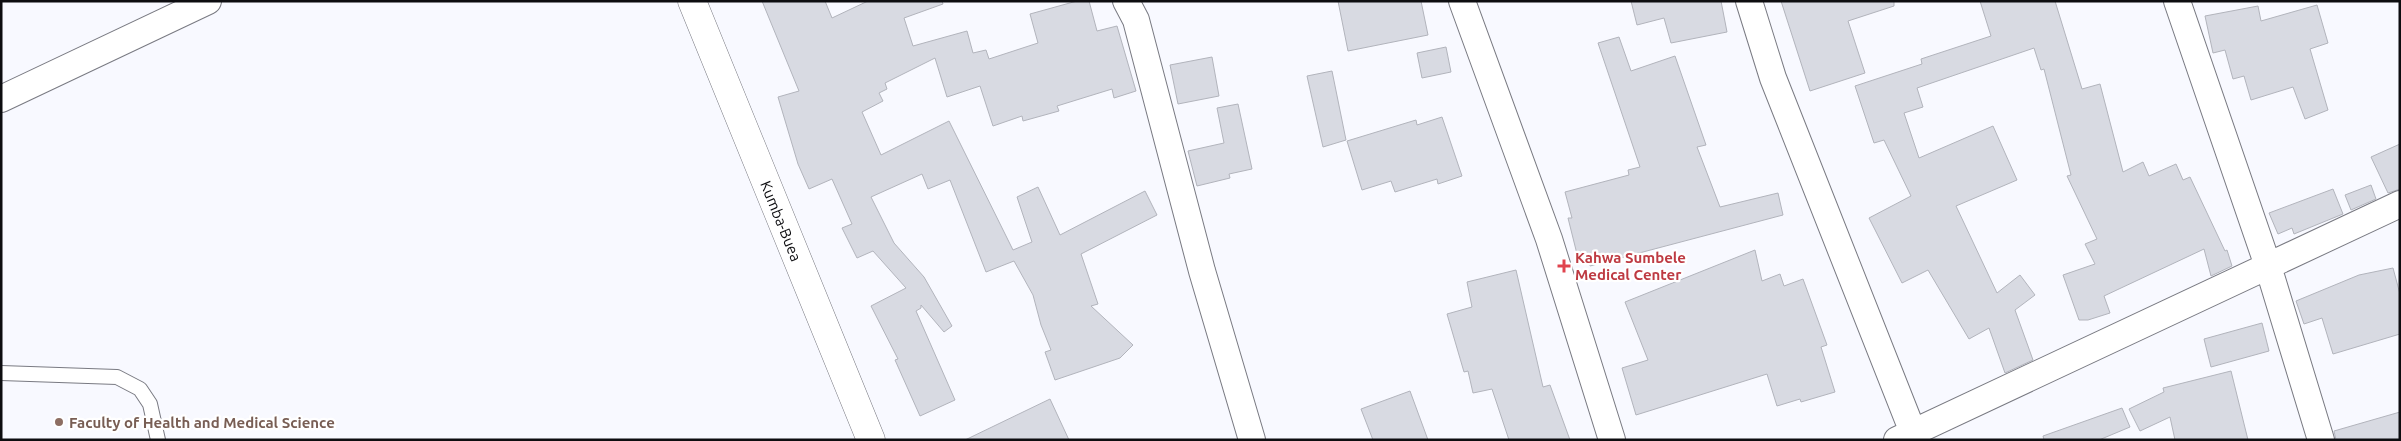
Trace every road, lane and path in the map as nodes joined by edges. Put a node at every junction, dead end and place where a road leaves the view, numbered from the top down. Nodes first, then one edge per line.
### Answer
1 (208, 1) edge
2 (692, 1) edge
3 (1126, 1) edge
4 (1462, 1) edge
5 (1750, 1) edge
6 (2177, 1) edge
7 (1, 100) edge
8 (2400, 204) edge
9 (2268, 266) junction
10 (1, 374) edge
11 (1909, 437) edge
12 (158, 440) edge
13 (871, 440) edge
14 (1252, 440) edge
15 (1612, 440) edge
16 (2322, 440) edge

1 - 7 street
2 - 13 highway, Kumba-Buea
3 - 14 street
4 - 15 street
5 - 11 street
6 - 9 street
8 - 9 street
9 - 11 street
9 - 16 street
10 - 12 lane

